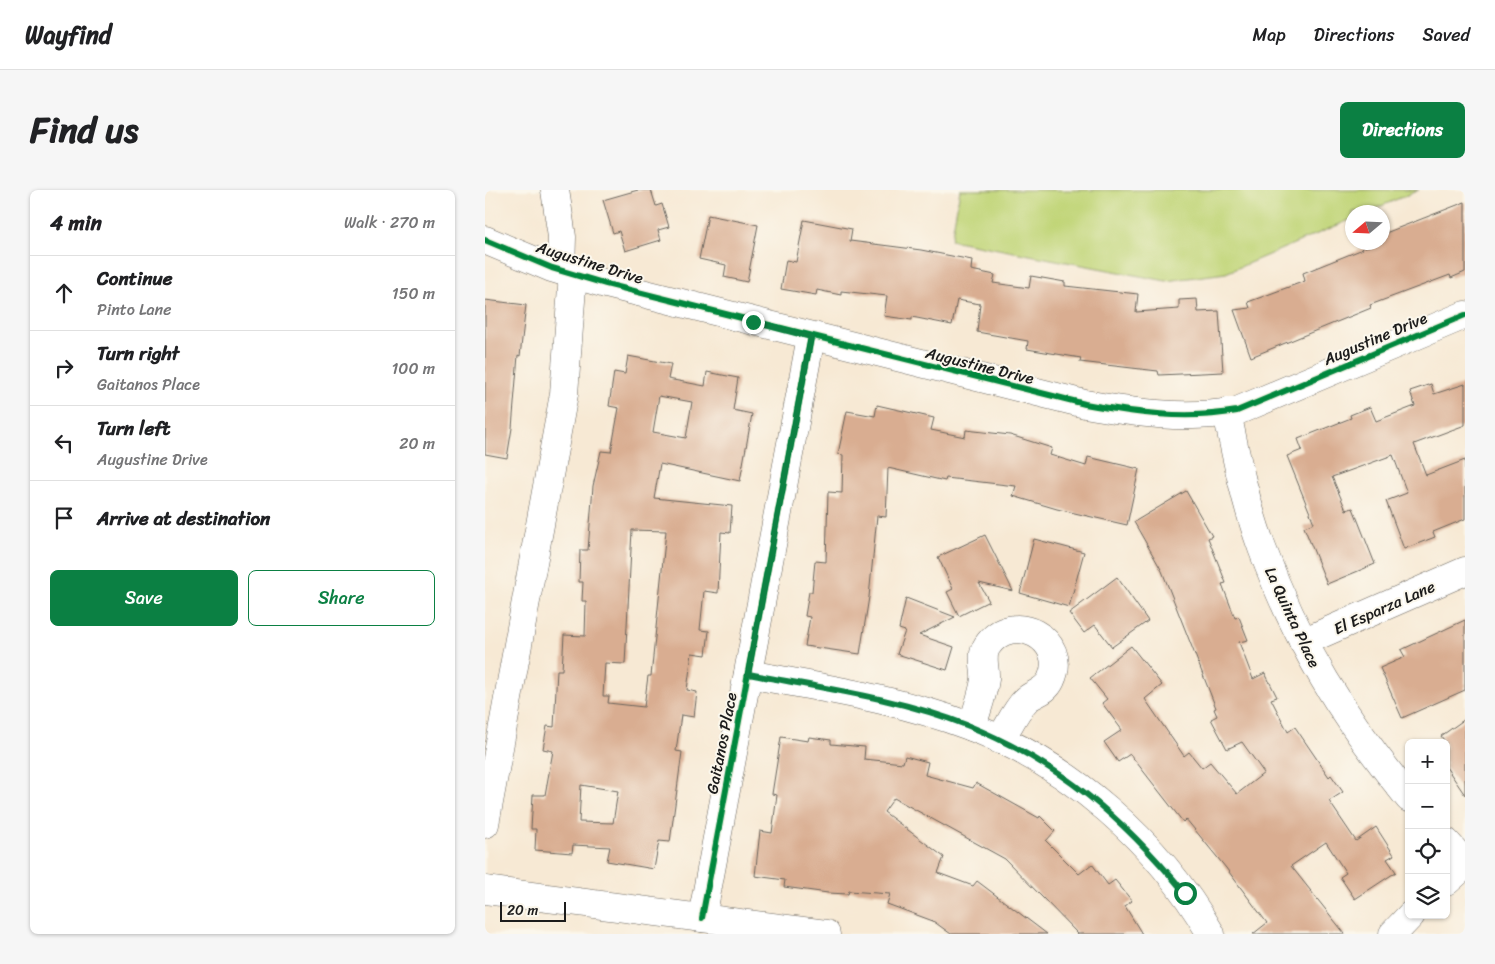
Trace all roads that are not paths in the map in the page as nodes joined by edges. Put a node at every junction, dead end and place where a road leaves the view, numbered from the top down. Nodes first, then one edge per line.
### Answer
1 (555, 190) edge
2 (485, 240) edge
3 (567, 272) junction
4 (1465, 315) edge
5 (811, 337) junction
6 (1227, 412) junction
7 (1465, 571) edge
8 (1303, 642) junction
9 (748, 674) junction
10 (971, 727) junction
11 (1000, 740) junction
12 (1405, 793) edge
13 (485, 824) edge
14 (1450, 847) edge
15 (1465, 864) edge
16 (1450, 878) edge
17 (485, 890) edge
18 (702, 918) junction
19 (1407, 919) edge
20 (826, 934) edge
21 (1211, 934) edge
22 (1393, 934) edge

1 - 3 street, Augustine Drive
2 - 3 street, Augustine Drive
3 - 5 street, Augustine Drive
3 - 13 street, Augustine Drive
4 - 6 street, Augustine Drive
5 - 6 street, Augustine Drive
5 - 9 street, Gaitanos Place
6 - 8 street, La Quinta Place
7 - 8 street, El Esparza Lane
8 - 12 street, La Quinta Place
9 - 10 street
9 - 18 street, Gaitanos Place
10 - 11 street
10 - 11 street
11 - 21 street
14 - 15 street
15 - 16 street
17 - 18 street
18 - 20 street
19 - 22 street

